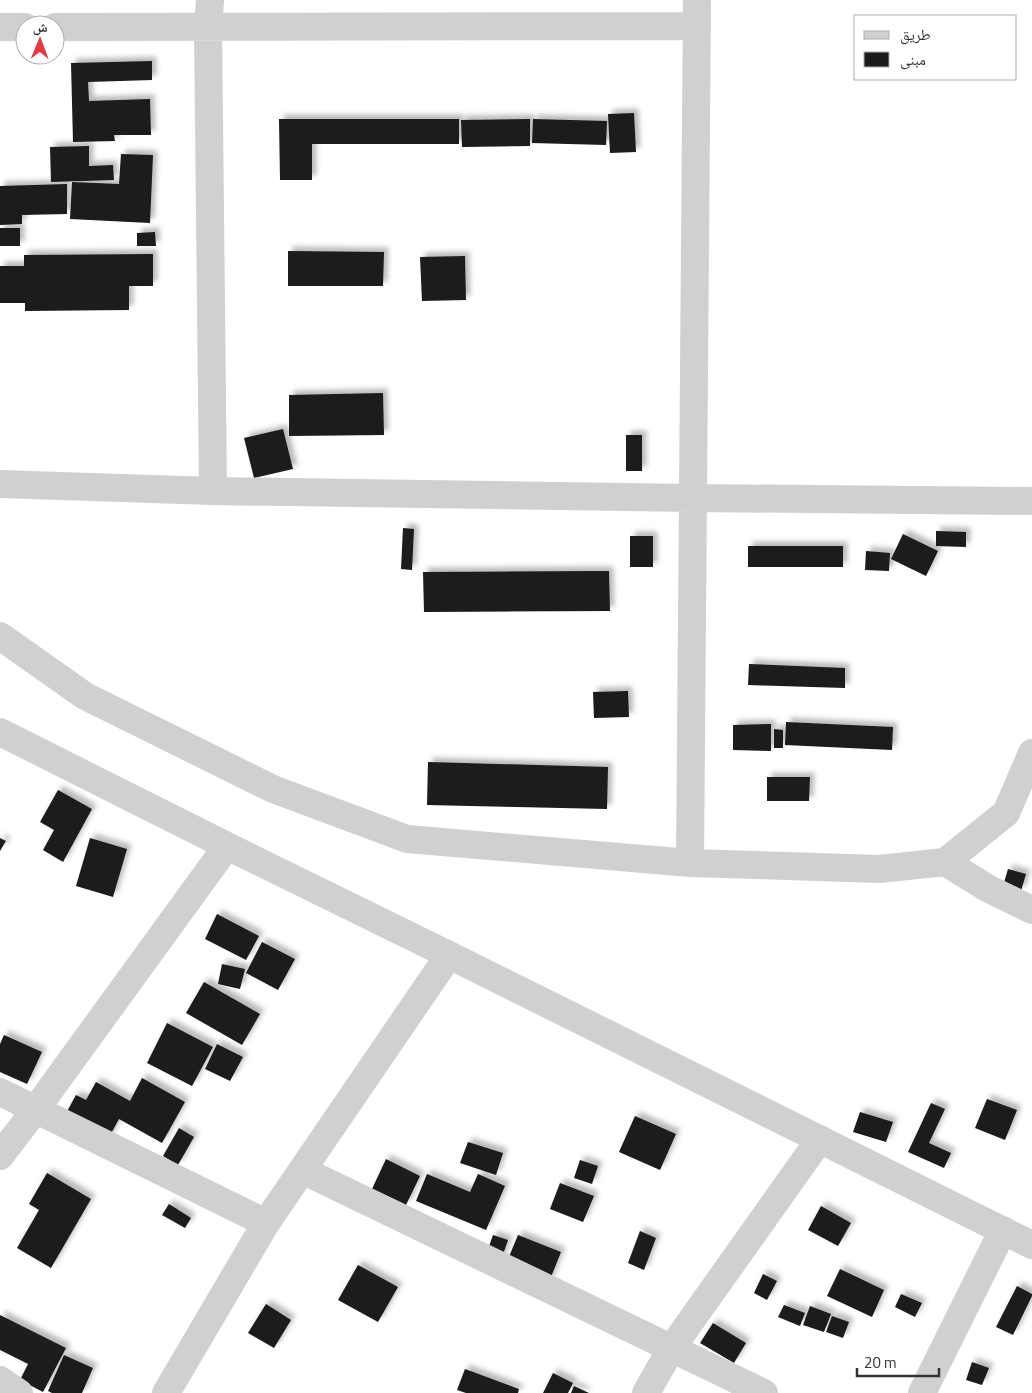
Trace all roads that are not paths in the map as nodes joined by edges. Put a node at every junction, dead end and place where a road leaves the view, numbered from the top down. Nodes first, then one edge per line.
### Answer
1 (210, 0) edge
2 (697, 13) edge
3 (0, 27) edge
4 (15, 27) edge
5 (65, 27) edge
6 (208, 27) junction
7 (0, 484) edge
8 (213, 491) junction
9 (692, 498) junction
10 (1032, 501) edge
11 (0, 636) edge
12 (0, 732) edge
13 (1032, 753) edge
14 (227, 846) junction
15 (945, 862) junction
16 (690, 863) junction
17 (1032, 910) edge
18 (449, 955) junction
19 (0, 1092) edge
20 (36, 1109) junction
21 (820, 1139) junction
22 (0, 1156) edge
23 (302, 1170) junction
24 (266, 1222) junction
25 (1003, 1230) junction
26 (1032, 1245) edge
27 (671, 1348) junction
28 (0, 1380) edge
29 (19, 1393) edge
30 (166, 1393) edge
31 (646, 1393) edge
32 (764, 1393) edge
33 (922, 1393) edge

1 - 6 street
2 - 6 street
2 - 9 street
3 - 4 street
5 - 6 street
6 - 8 street
7 - 8 street
8 - 9 street
9 - 10 street
9 - 16 street
11 - 16 street
12 - 14 street
13 - 15 street
14 - 18 street
14 - 20 street
15 - 16 street
15 - 17 street
18 - 21 street
18 - 23 street
19 - 20 street
20 - 22 street
20 - 24 street
21 - 25 street
21 - 27 street
23 - 24 street
23 - 27 street
24 - 30 street
25 - 26 street
25 - 33 street
27 - 31 street
27 - 32 street
28 - 29 street

